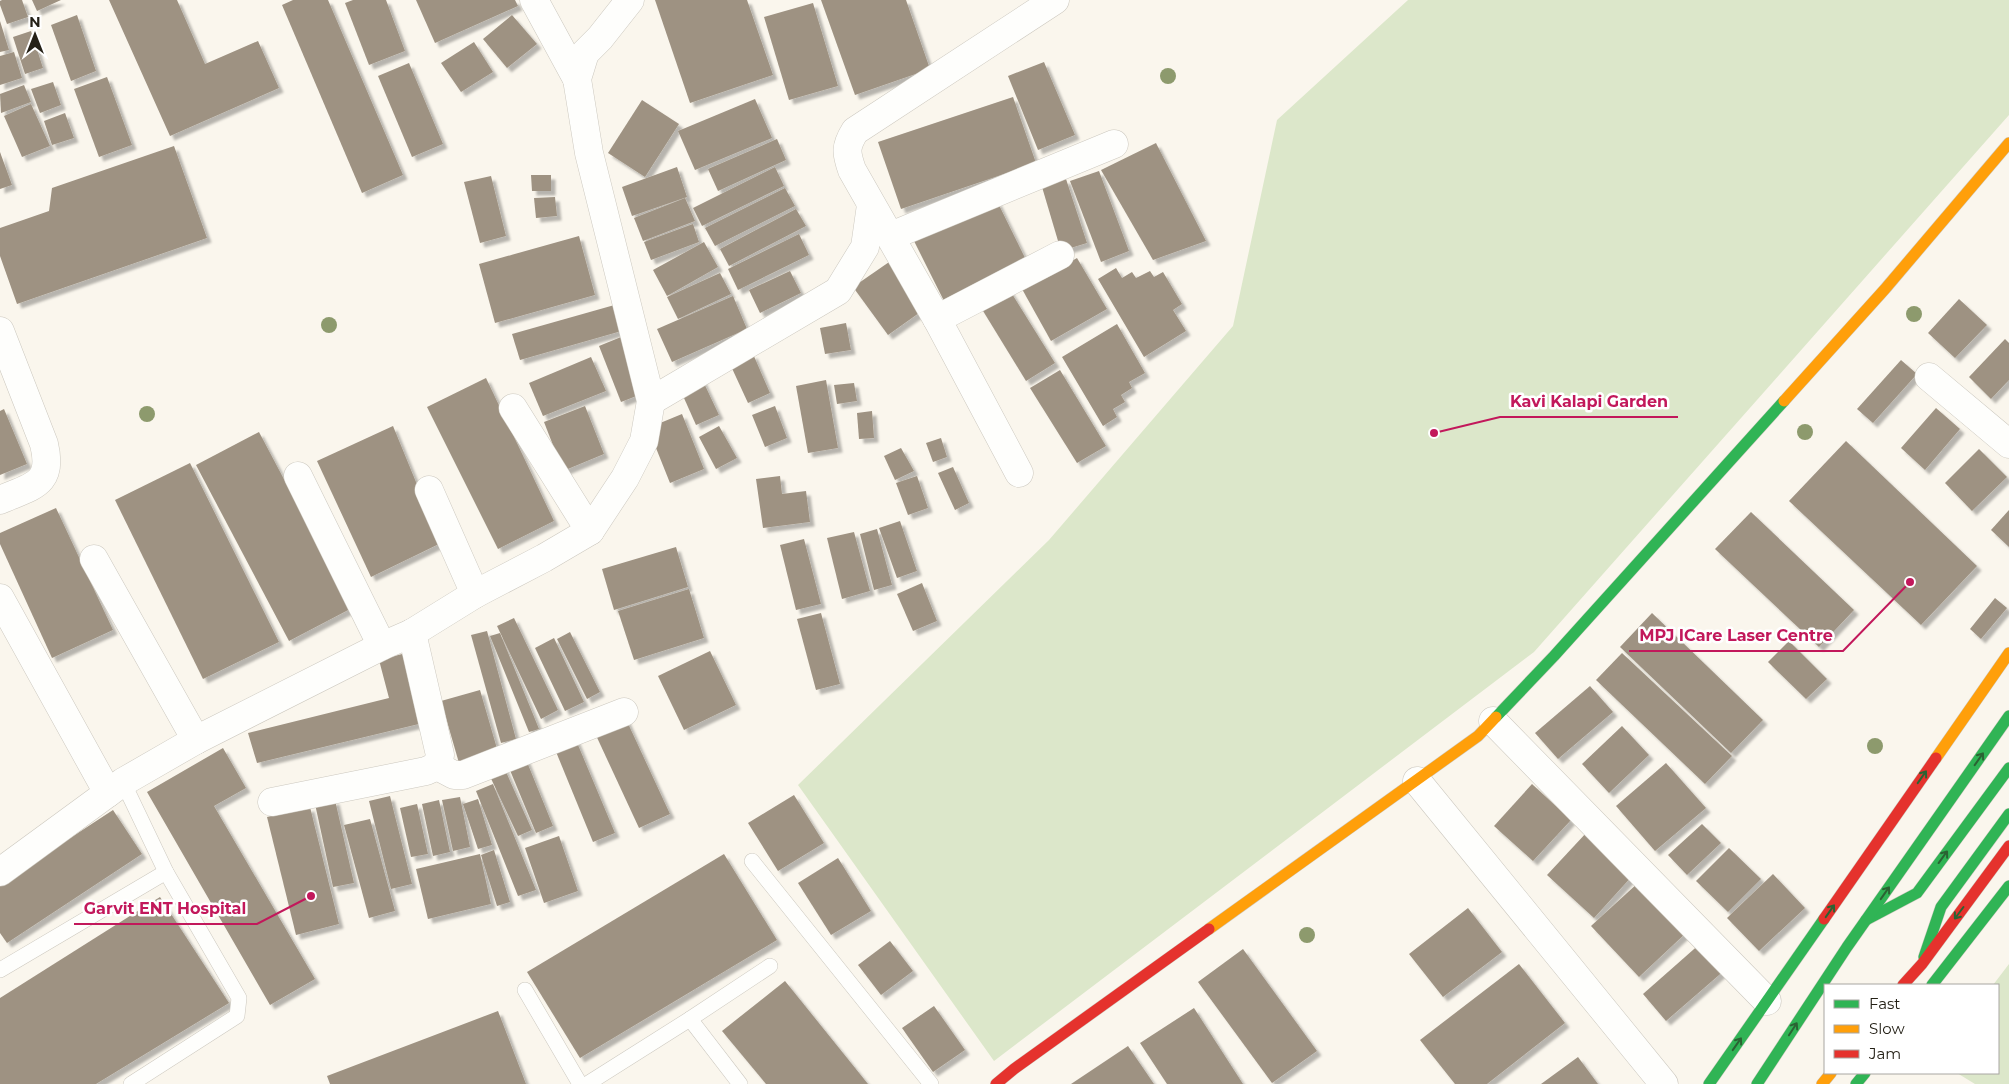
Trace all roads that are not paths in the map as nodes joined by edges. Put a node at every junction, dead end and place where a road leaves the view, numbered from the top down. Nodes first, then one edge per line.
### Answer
1 (534, 0) edge
2 (630, 0) edge
3 (1055, 0) edge
4 (577, 79) junction
5 (2009, 143) edge
6 (1114, 144) dead end
7 (872, 205) junction
8 (890, 236) junction
9 (1060, 255) dead end
10 (938, 319) junction
11 (0, 331) edge
12 (1929, 377) dead end
13 (651, 401) junction
14 (513, 408) dead end
15 (2009, 444) edge
16 (1019, 473) dead end
17 (298, 476) dead end
18 (429, 490) dead end
19 (0, 500) edge
20 (590, 531) junction
21 (94, 559) dead end
22 (475, 594) junction
23 (0, 598) edge
24 (412, 633) junction
25 (382, 646) junction
26 (2009, 653) edge
27 (624, 712) dead end
28 (2009, 716) edge
29 (1493, 721) junction
30 (196, 740) junction
31 (437, 766) junction
32 (2009, 768) edge
33 (1417, 781) junction
34 (116, 787) junction
35 (272, 802) dead end
36 (2009, 814) edge
37 (2009, 846) edge
38 (752, 861) dead end
39 (0, 872) edge
40 (166, 872) junction
41 (2009, 886) edge
42 (1866, 920) junction
43 (1922, 964) junction
44 (770, 966) dead end
45 (0, 970) edge
46 (1904, 984) edge
47 (1933, 984) edge
48 (524, 990) dead end
49 (1767, 1001) junction
50 (690, 1019) junction
51 (1830, 1074) edge
52 (1864, 1074) edge
53 (130, 1084) edge
54 (580, 1084) edge
55 (587, 1084) edge
56 (740, 1084) edge
57 (930, 1084) edge
58 (996, 1084) edge
59 (1664, 1084) edge
60 (1709, 1084) edge
61 (1757, 1084) edge
62 (1822, 1084) edge
63 (1856, 1084) edge

1 - 4 street
2 - 4 street
3 - 7 street
4 - 13 street
5 - 29 main road
6 - 8 street
7 - 8 street
7 - 13 street
8 - 10 street
9 - 10 street
10 - 16 street
11 - 19 street
12 - 15 street
13 - 20 street
14 - 20 street
17 - 25 street
18 - 22 street
20 - 22 street
21 - 30 street
22 - 24 street
23 - 34 street
24 - 25 street
24 - 31 street
25 - 30 street
49 -> 26 main road
27 - 31 street
42 -> 28 main road
29 - 33 main road
29 - 49 street
30 - 34 street
31 - 35 street
42 -> 32 main road
33 - 58 main road
33 - 59 street
34 - 39 street
34 - 40 lane
36 - 43 main road
37 -> 43 main road
38 - 57 lane
40 - 45 lane
40 - 53 lane
41 - 47 main road
61 -> 42 main road
43 - 46 main road
44 - 50 lane
48 - 54 lane
60 -> 49 main road
50 - 55 lane
50 - 56 lane
51 - 62 main road
52 - 63 main road

